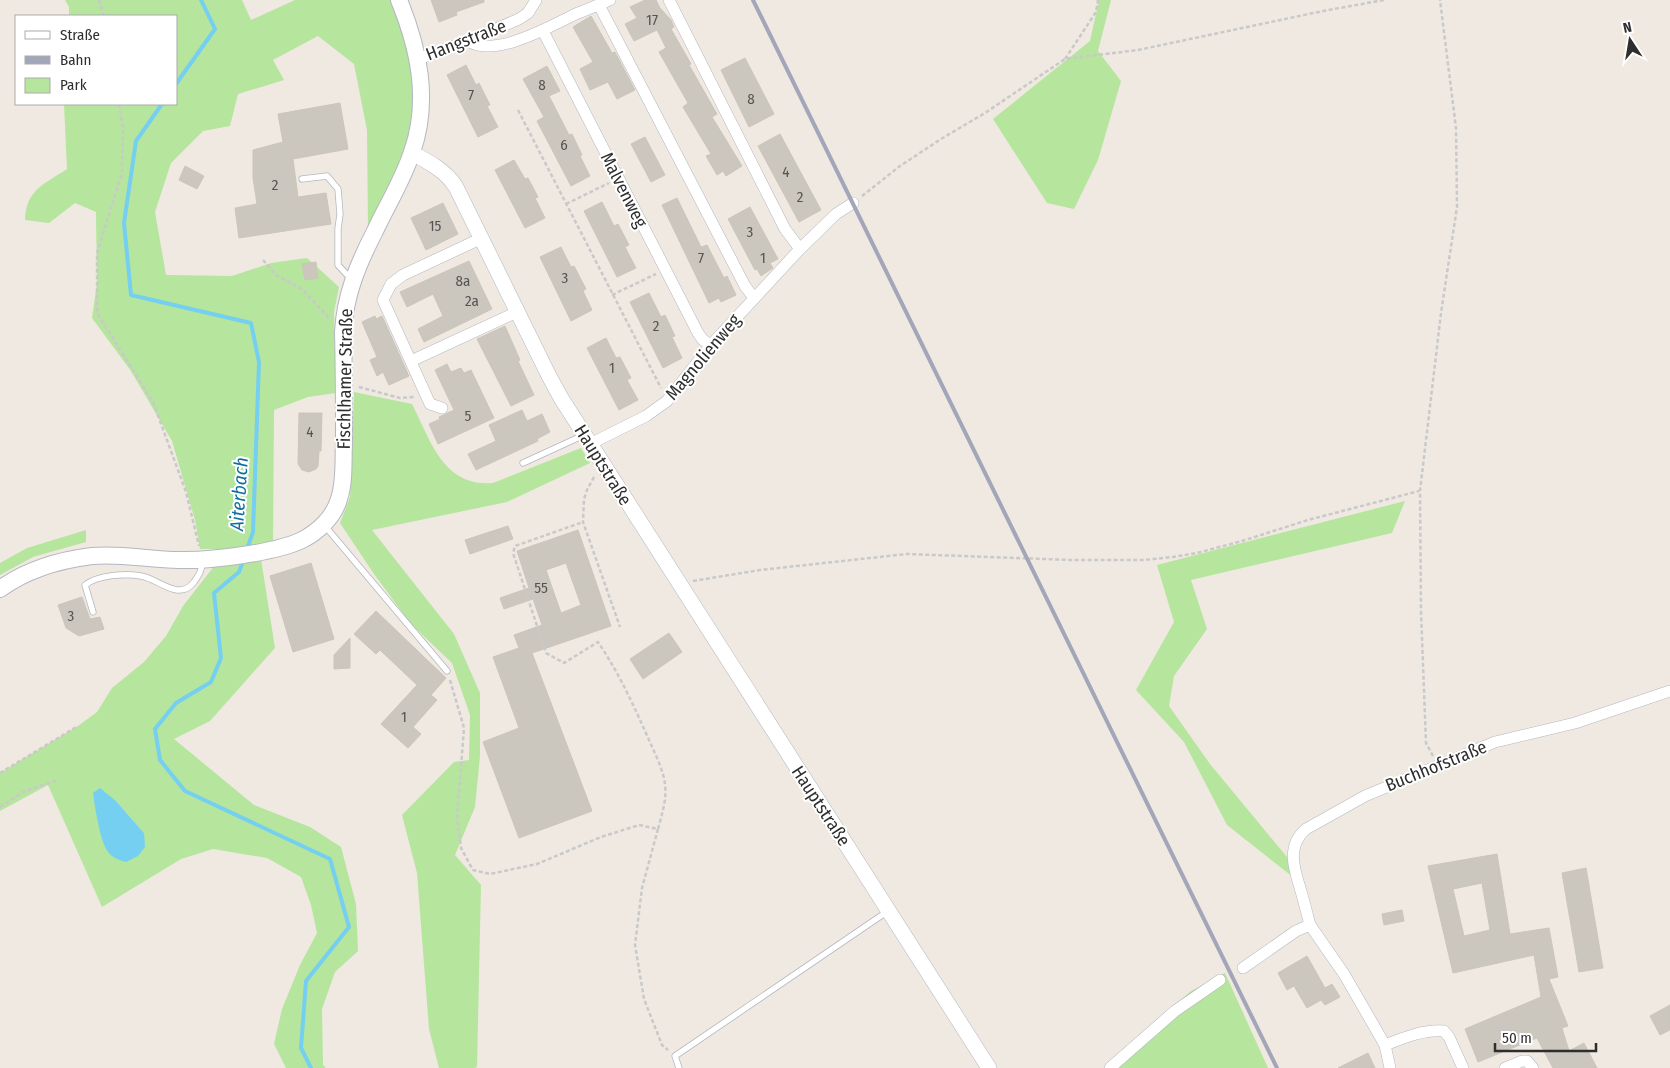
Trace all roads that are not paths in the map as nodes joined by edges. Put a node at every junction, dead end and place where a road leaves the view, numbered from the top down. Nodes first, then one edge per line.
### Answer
1 (398, 0) edge
2 (536, 0) edge
3 (610, 0) edge
4 (669, 0) edge
5 (599, 5) junction
6 (543, 31) junction
7 (468, 41) junction
8 (418, 59) junction
9 (412, 153) junction
10 (302, 179) dead end
11 (853, 203) road end
12 (482, 238) junction
13 (800, 249) junction
14 (352, 280) junction
15 (754, 298) junction
16 (517, 312) junction
17 (711, 345) junction
18 (411, 361) junction
19 (442, 408) dead end
20 (587, 439) junction
21 (522, 462) dead end
22 (323, 525) junction
23 (202, 559) junction
24 (0, 590) edge
25 (93, 612) dead end
26 (448, 671) road end
27 (1670, 690) edge
28 (888, 910) junction
29 (1310, 925) junction
30 (1243, 968) dead end
31 (1220, 980) dead end
32 (1385, 1045) junction
33 (679, 1068) edge
34 (990, 1068) edge
35 (1110, 1068) edge
36 (1390, 1068) edge
37 (1463, 1068) edge
38 (1505, 1068) edge
39 (1533, 1068) edge

1 - 8 main road
2 - 7 street, Hangstraße
3 - 5 street
4 - 13 street
5 - 6 street
5 - 15 street
6 - 7 street
6 - 17 street, Malvenweg
7 - 8 street, Hangstraße
8 - 9 main road
9 - 12 street, Hauptstraße
9 - 14 main road, Fischlhamer Straße
10 - 14 lane
11 - 13 street, Magnolienweg
12 - 16 street, Hauptstraße
12 - 18 street
13 - 15 street, Magnolienweg
14 - 22 main road, Fischlhamer Straße
15 - 17 street, Magnolienweg
16 - 18 street
16 - 20 street, Hauptstraße
17 - 20 street, Magnolienweg
18 - 19 street
20 - 21 lane
20 - 28 street, Hauptstraße
22 - 23 main road, Fischlhamer Straße
22 - 26 lane
23 - 24 main road, Fischlhamer Straße
23 - 25 lane
27 - 29 street, Buchhofstraße
28 - 33 lane
28 - 34 street, Hauptstraße
29 - 30 street
29 - 32 street, Buchhofstraße
31 - 35 street
32 - 36 street, Buchhofstraße
32 - 37 street
38 - 39 street

